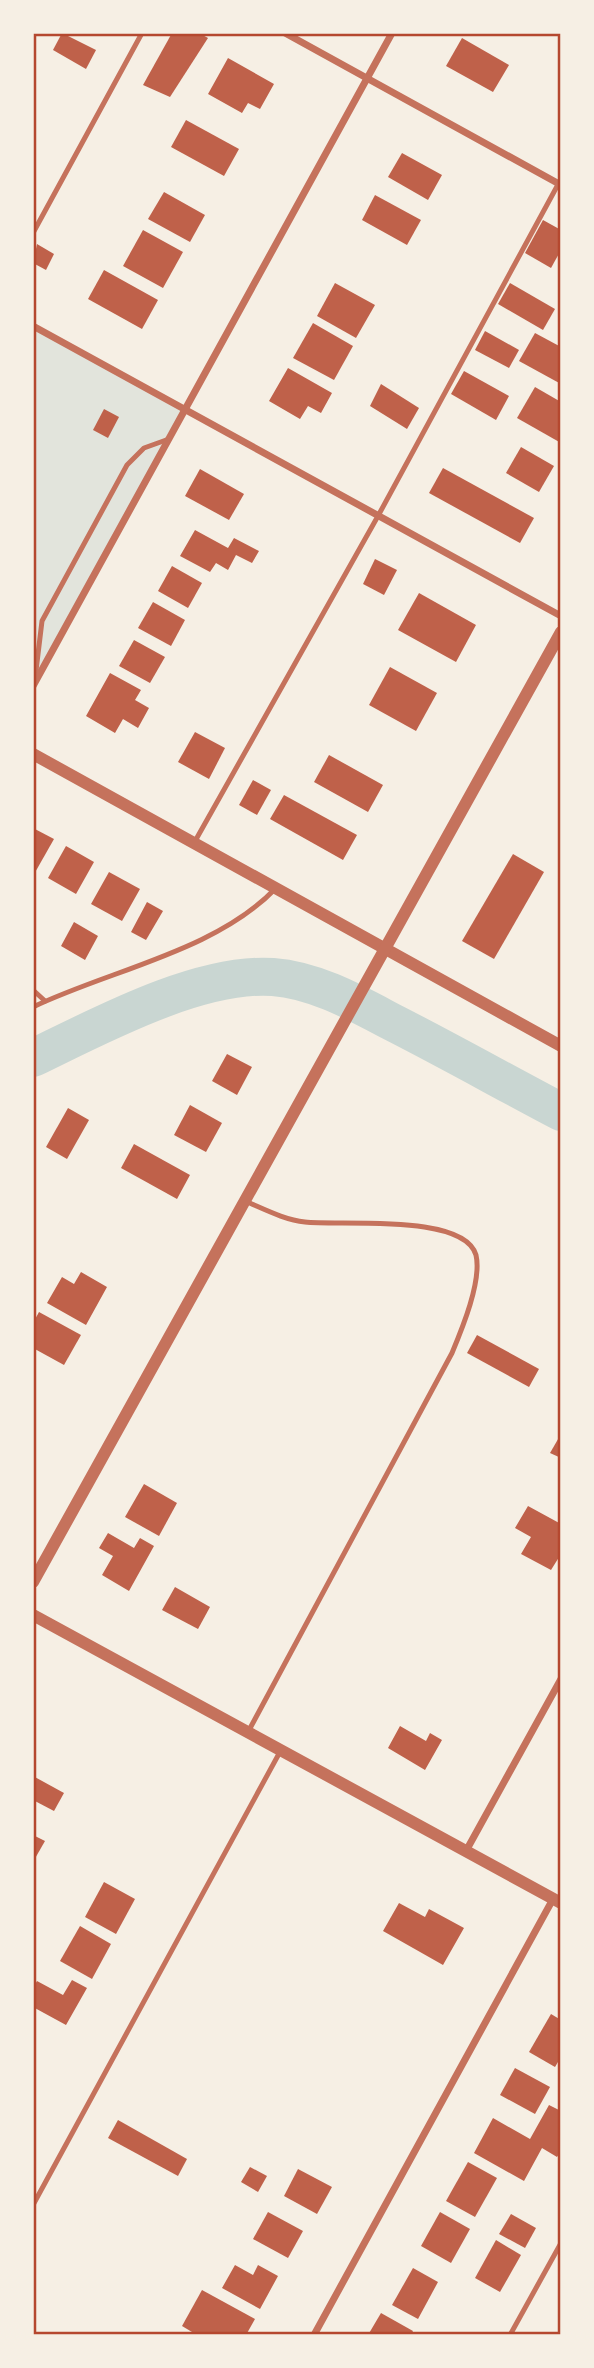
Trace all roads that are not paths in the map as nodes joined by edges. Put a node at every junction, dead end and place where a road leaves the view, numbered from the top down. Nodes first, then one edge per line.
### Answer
1 (142, 33) edge
2 (285, 33) edge
3 (393, 33) edge
4 (368, 78) junction
5 (560, 182) edge
6 (33, 233) edge
7 (33, 326) edge
8 (186, 410) junction
9 (169, 439) junction
10 (378, 516) junction
11 (561, 616) edge
12 (561, 632) edge
13 (34, 684) edge
14 (33, 754) edge
15 (194, 843) junction
16 (276, 888) junction
17 (386, 949) junction
18 (33, 990) edge
19 (46, 1001) junction
20 (33, 1007) edge
21 (561, 1046) edge
22 (245, 1201) junction
23 (33, 1582) edge
24 (33, 1615) edge
25 (561, 1679) edge
26 (558, 1689) edge
27 (248, 1732) junction
28 (281, 1750) junction
29 (466, 1851) junction
30 (557, 1901) edge
31 (33, 2205) edge
32 (561, 2243) edge
33 (314, 2335) edge
34 (510, 2335) edge

1 - 6 lane
2 - 4 street
3 - 4 street
4 - 5 street
4 - 8 street
5 - 10 lane
7 - 8 street
8 - 9 street
8 - 10 street
9 - 13 street
9 - 13 lane
10 - 11 street
10 - 15 lane
12 - 17 street
14 - 15 street
15 - 16 street
16 - 17 street
16 - 19 lane
17 - 21 street
17 - 22 street
18 - 19 lane
19 - 20 lane
22 - 23 street
22 - 27 lane
24 - 27 street
25 - 26 street
26 - 29 street
27 - 28 street
28 - 29 street
28 - 31 lane
29 - 30 street
30 - 33 street
32 - 34 lane

